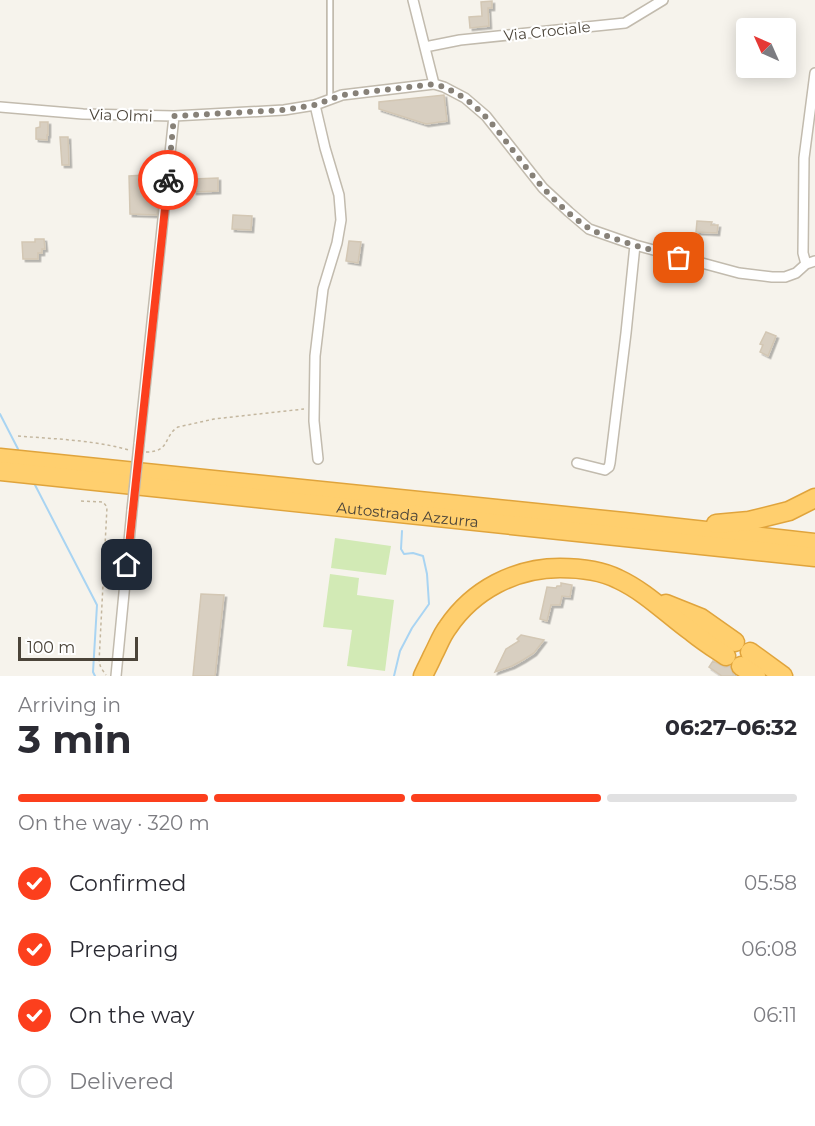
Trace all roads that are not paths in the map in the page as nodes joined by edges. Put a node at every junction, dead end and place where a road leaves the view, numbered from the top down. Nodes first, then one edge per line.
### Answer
1 (330, 0) edge
2 (413, 0) edge
3 (663, 0) edge
4 (425, 47) junction
5 (815, 74) edge
6 (434, 84) junction
7 (330, 99) junction
8 (315, 105) junction
9 (0, 107) edge
10 (174, 116) junction
11 (635, 245) junction
12 (811, 262) edge
13 (0, 458) edge
14 (318, 459) dead end
15 (577, 464) dead end
16 (0, 471) edge
17 (815, 498) edge
18 (624, 522) junction
19 (815, 543) edge
20 (759, 550) junction
21 (815, 557) edge
22 (815, 564) edge
23 (434, 653) junction
24 (741, 658) edge
25 (116, 676) edge
26 (418, 676) edge
27 (423, 676) edge
28 (432, 676) edge
29 (783, 676) edge

1 - 7 lane
2 - 4 street
3 - 4 street, Via Crociale
4 - 6 street
5 - 12 street
6 - 7 street, Via Olmi
6 - 11 street
7 - 8 street, Via Olmi
8 - 10 street, Via Olmi
8 - 14 street
9 - 10 street, Via Olmi
10 - 25 street, bridge
11 - 12 street
11 - 15 street
13 - 18 highway, Autostrada Azzurra
16 - 20 highway, Autostrada Azzurra
17 - 18 highway
18 - 19 highway, Autostrada Azzurra
20 - 21 highway, Autostrada Azzurra
20 - 22 highway
23 - 24 highway
23 - 26 highway
23 - 27 highway
23 - 28 highway
24 - 29 highway

